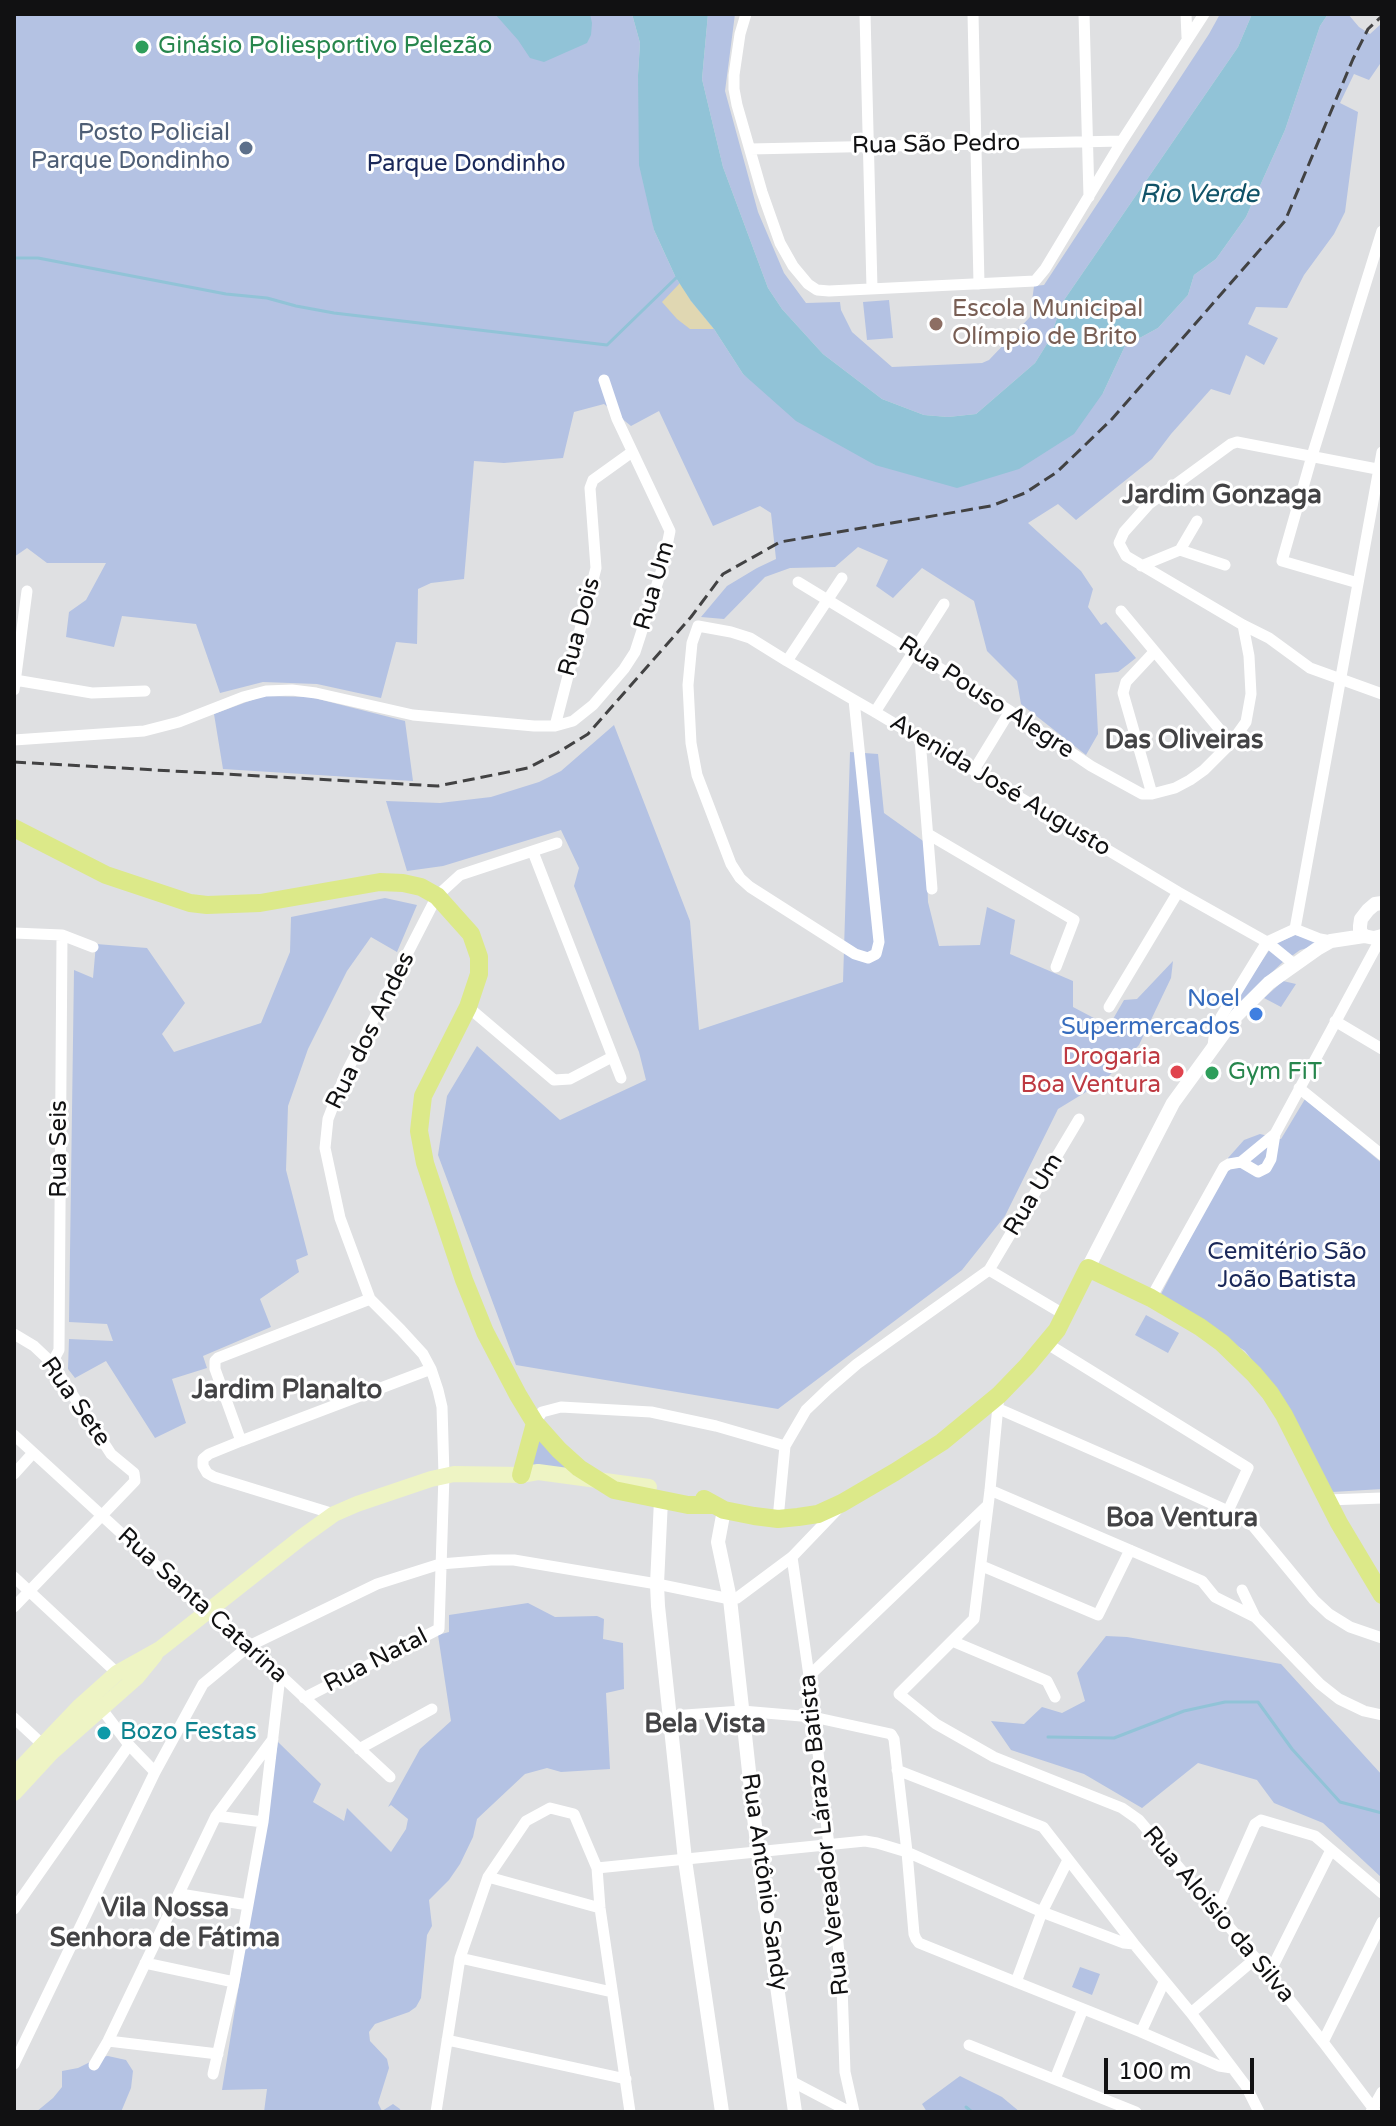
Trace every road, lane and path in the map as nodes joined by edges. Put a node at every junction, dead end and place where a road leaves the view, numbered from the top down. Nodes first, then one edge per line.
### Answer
1 (746, 14) edge
2 (865, 14) edge
3 (973, 14) edge
4 (1084, 14) edge
5 (1186, 14) edge
6 (1204, 14) edge
7 (1187, 39) junction
8 (1122, 141) junction
9 (1087, 142) junction
10 (976, 145) junction
11 (868, 147) junction
12 (750, 149) junction
13 (1089, 198) junction
14 (1382, 231) edge
15 (979, 284) junction
16 (872, 288) junction
17 (604, 380) dead end
18 (632, 452) junction
19 (1382, 452) edge
20 (1312, 456) junction
21 (1380, 470) edge
22 (1197, 521) dead end
23 (1180, 550) junction
24 (1225, 565) dead end
25 (1141, 566) junction
26 (842, 578) dead end
27 (798, 582) dead end
28 (1358, 583) junction
29 (27, 591) dead end
30 (827, 600) junction
31 (944, 604) dead end
32 (1121, 611) dead end
33 (1243, 625) junction
34 (915, 652) junction
35 (1154, 652) junction
36 (787, 661) junction
37 (1340, 679) junction
38 (15, 685) edge
39 (145, 691) dead end
40 (1382, 694) edge
41 (854, 700) junction
42 (1010, 711) junction
43 (875, 712) junction
44 (555, 726) junction
45 (920, 739) junction
46 (14, 740) edge
47 (1231, 743) junction
48 (974, 770) junction
49 (1152, 794) junction
50 (14, 828) edge
51 (928, 834) junction
52 (557, 843) dead end
53 (533, 852) junction
54 (932, 889) dead end
55 (1178, 892) junction
56 (437, 896) junction
57 (1382, 902) edge
58 (1361, 919) junction
59 (1295, 929) junction
60 (14, 933) edge
61 (62, 935) junction
62 (1364, 936) junction
63 (1382, 936) edge
64 (1331, 941) junction
65 (1267, 942) junction
66 (93, 947) dead end
67 (1294, 964) junction
68 (1056, 967) dead end
69 (468, 1007) junction
70 (1109, 1007) dead end
71 (1335, 1021) junction
72 (1225, 1022) junction
73 (1382, 1049) edge
74 (612, 1057) junction
75 (621, 1078) dead end
76 (1299, 1088) junction
77 (1079, 1119) dead end
78 (1275, 1134) junction
79 (1379, 1148) edge
80 (1241, 1162) junction
81 (1088, 1268) junction
82 (989, 1270) junction
83 (1151, 1298) junction
84 (370, 1299) junction
85 (1065, 1315) junction
86 (14, 1334) edge
87 (1046, 1343) junction
88 (52, 1363) junction
89 (431, 1369) junction
90 (999, 1402) junction
91 (541, 1430) junction
92 (14, 1435) edge
93 (241, 1441) junction
94 (785, 1446) junction
95 (33, 1453) junction
96 (14, 1474) edge
97 (444, 1475) junction
98 (521, 1475) junction
99 (596, 1480) junction
100 (614, 1490) junction
101 (990, 1490) junction
102 (661, 1492) junction
103 (1382, 1498) edge
104 (1327, 1500) junction
105 (842, 1503) junction
106 (988, 1505) junction
107 (719, 1508) junction
108 (1228, 1511) junction
109 (101, 1514) junction
110 (334, 1514) junction
111 (778, 1519) junction
112 (1130, 1550) junction
113 (792, 1557) junction
114 (440, 1564) junction
115 (982, 1566) junction
116 (14, 1577) edge
117 (657, 1584) junction
118 (1242, 1590) dead end
119 (29, 1591) junction
120 (1382, 1595) edge
121 (730, 1599) junction
122 (14, 1607) edge
123 (206, 1611) junction
124 (1255, 1617) junction
125 (1382, 1638) edge
126 (952, 1641) junction
127 (249, 1646) junction
128 (160, 1649) junction
129 (117, 1673) junction
130 (280, 1676) junction
131 (809, 1676) junction
132 (1055, 1697) dead end
133 (304, 1698) junction
134 (101, 1708) junction
135 (432, 1709) dead end
136 (742, 1711) junction
137 (1382, 1715) edge
138 (671, 1716) junction
139 (813, 1717) junction
140 (14, 1718) edge
141 (273, 1738) junction
142 (42, 1744) junction
143 (129, 1745) junction
144 (359, 1749) junction
145 (897, 1770) junction
146 (155, 1772) junction
147 (14, 1775) edge
148 (390, 1777) dead end
149 (14, 1793) edge
150 (216, 1816) junction
151 (263, 1822) junction
152 (829, 1846) junction
153 (1331, 1850) junction
154 (907, 1852) junction
155 (758, 1853) junction
156 (685, 1860) junction
157 (1068, 1860) junction
158 (597, 1868) junction
159 (488, 1877) junction
160 (1382, 1893) edge
161 (180, 1894) junction
162 (248, 1905) junction
163 (600, 1908) junction
164 (14, 1909) edge
165 (1042, 1912) junction
166 (1216, 1912) junction
167 (1382, 1922) edge
168 (1134, 1944) junction
169 (460, 1958) junction
170 (1256, 1958) junction
171 (145, 1963) junction
172 (1269, 1974) junction
173 (234, 1982) junction
174 (1016, 1982) junction
175 (1164, 1982) junction
176 (612, 1992) junction
177 (1083, 2009) junction
178 (1191, 2013) junction
179 (1141, 2032) junction
180 (447, 2040) junction
181 (108, 2041) junction
182 (1323, 2042) junction
183 (969, 2045) dead end
184 (218, 2054) junction
185 (14, 2064) edge
186 (94, 2065) dead end
187 (1232, 2068) junction
188 (213, 2074) dead end
189 (626, 2079) junction
190 (1055, 2079) junction
191 (791, 2081) junction
192 (1382, 2092) edge
193 (1256, 2110) edge
194 (1373, 2111) edge
195 (436, 2112) edge
196 (630, 2112) edge
197 (722, 2112) edge
198 (795, 2112) edge
199 (852, 2112) edge
200 (1136, 2112) edge

1 - 12 street
2 - 11 street
3 - 10 street
4 - 9 street
5 - 7 street
6 - 7 street
7 - 8 street
8 - 9 street, Rua São Pedro
8 - 13 street
9 - 10 street, Rua São Pedro
9 - 13 street
10 - 11 street, Rua São Pedro
10 - 15 street
11 - 12 street, Rua São Pedro
11 - 16 street
12 - 16 street
13 - 15 street
14 - 20 street
15 - 16 street
17 - 18 street, Rua Um
18 - 44 street, Rua Dois
18 - 44 street, Rua Um
19 - 21 street
20 - 21 street
20 - 25 street
20 - 28 street
21 - 28 street
22 - 23 street
23 - 24 street
23 - 25 street
25 - 33 street
26 - 30 street
27 - 30 street, Rua Pouso Alegre
28 - 37 street
29 - 38 street
30 - 34 street, Rua Pouso Alegre
30 - 36 street
31 - 34 street
32 - 35 street
33 - 37 street
33 - 47 street
34 - 42 street, Rua Pouso Alegre
34 - 43 street
35 - 47 street
35 - 49 street
36 - 41 street, Avenida José Augusto
36 - 41 street, Avenida José Augusto
37 - 40 street
37 - 59 street
38 - 39 street
41 - 43 street, Avenida José Augusto
42 - 48 street
42 - 49 street, Rua Pouso Alegre
43 - 45 street, Avenida José Augusto
44 - 46 street
45 - 48 street, Avenida José Augusto
45 - 51 street
47 - 49 street
48 - 55 street, Avenida José Augusto
50 - 56 main road
51 - 54 street
51 - 68 street
52 - 53 street
53 - 56 street
53 - 74 street
55 - 65 street, Avenida José Augusto
55 - 70 street
56 - 69 main road
56 - 84 street, Rua dos Andes
57 - 58 street
58 - 62 street
58 - 64 street
59 - 64 street
59 - 65 street
60 - 61 street
61 - 66 street
61 - 88 street, Rua Seis
62 - 63 street
62 - 64 street
63 - 71 street
64 - 67 street
65 - 67 street, Avenida José Augusto
65 - 72 street
67 - 72 street
69 - 74 street
69 - 91 main road
71 - 73 street
71 - 76 street
72 - 81 street
74 - 75 street
76 - 78 street
76 - 79 street
77 - 82 street, Rua Um
78 - 80 street
78 - 80 street
80 - 83 street
81 - 83 main road
81 - 85 main road
82 - 85 street
82 - 94 street
83 - 104 main road
84 - 89 street, Rua dos Andes
84 - 93 street
85 - 87 main road
86 - 88 street, Rua Sete
87 - 90 main road
87 - 108 street
88 - 109 street, Rua Sete
89 - 93 street
89 - 97 street, Rua dos Andes
90 - 101 street
90 - 105 main road
90 - 108 street
91 - 94 street
91 - 98 main road
91 - 99 main road
91 - 102 main road
92 - 95 street, Rua Santa Catarina
93 - 110 street
94 - 111 street
95 - 96 street
95 - 109 street, Rua Santa Catarina
97 - 98 main road
97 - 110 main road
97 - 114 street, Rua Natal
98 - 99 main road
98 - 100 main road
99 - 100 main road
99 - 102 main road
100 - 102 main road
101 - 106 street
101 - 112 street
102 - 107 main road
102 - 117 street
103 - 104 street
104 - 120 main road
105 - 111 main road
105 - 113 street
106 - 115 street
106 - 131 street
107 - 111 main road
107 - 121 street, Rua Antônio Sandy
108 - 125 street
109 - 119 street
109 - 123 street, Rua Santa Catarina
110 - 123 main road
112 - 115 street
112 - 124 street
113 - 121 street
113 - 131 street, Rua Vereador Lárazo Batista
114 - 117 street
114 - 127 street
114 - 133 street, Rua Natal
115 - 126 street
116 - 119 street
117 - 121 street
117 - 138 street
118 - 124 street
119 - 122 street
119 - 129 street
121 - 136 street, Rua Antônio Sandy
123 - 127 street, Rua Santa Catarina
123 - 128 main road
124 - 137 street
126 - 132 street
126 - 166 street, Rua Aloisio da Silva
127 - 130 street, Rua Santa Catarina
127 - 146 street
128 - 129 main road
128 - 134 main road
129 - 142 main road
130 - 133 street, Rua Santa Catarina
130 - 141 street
131 - 139 street, Rua Vereador Lárazo Batista
133 - 144 street, Rua Santa Catarina
134 - 143 street
134 - 149 main road
135 - 144 street
136 - 138 street
136 - 139 street
136 - 155 street, Rua Antônio Sandy
138 - 156 street
139 - 145 street
139 - 152 street, Rua Vereador Lárazo Batista
140 - 142 street
141 - 150 street
141 - 151 street
142 - 147 main road
143 - 146 street
143 - 164 street
144 - 148 street, Rua Santa Catarina
145 - 154 street
145 - 157 street
146 - 185 street
150 - 151 street
150 - 161 street
151 - 162 street
152 - 154 street
152 - 155 street
152 - 199 street, Rua Vereador Lárazo Batista
153 - 160 street
153 - 166 street
153 - 172 street
154 - 165 street
154 - 174 street
155 - 156 street
155 - 191 street, Rua Antônio Sandy
156 - 158 street
156 - 197 street
157 - 165 street
157 - 168 street
158 - 159 street
158 - 163 street
159 - 163 street
159 - 169 street
161 - 162 street
161 - 171 street
162 - 173 street
163 - 176 street
165 - 168 street
165 - 174 street
166 - 170 street, Rua Aloisio da Silva
167 - 182 street
168 - 175 street
169 - 176 street
169 - 180 street
170 - 172 street, Rua Aloisio da Silva
170 - 178 street
171 - 173 street
171 - 181 street
172 - 182 street, Rua Aloisio da Silva
173 - 184 street
174 - 177 street
175 - 178 street
175 - 179 street
176 - 189 street
177 - 179 street
177 - 190 street
178 - 187 street
179 - 187 street
180 - 189 street
180 - 195 street
181 - 184 street
181 - 186 street
182 - 194 street, Rua Aloisio da Silva
183 - 190 street
184 - 188 street
187 - 193 street
189 - 196 street
190 - 200 street
191 - 198 street, Rua Antônio Sandy
191 - 199 street
192 - 194 street

